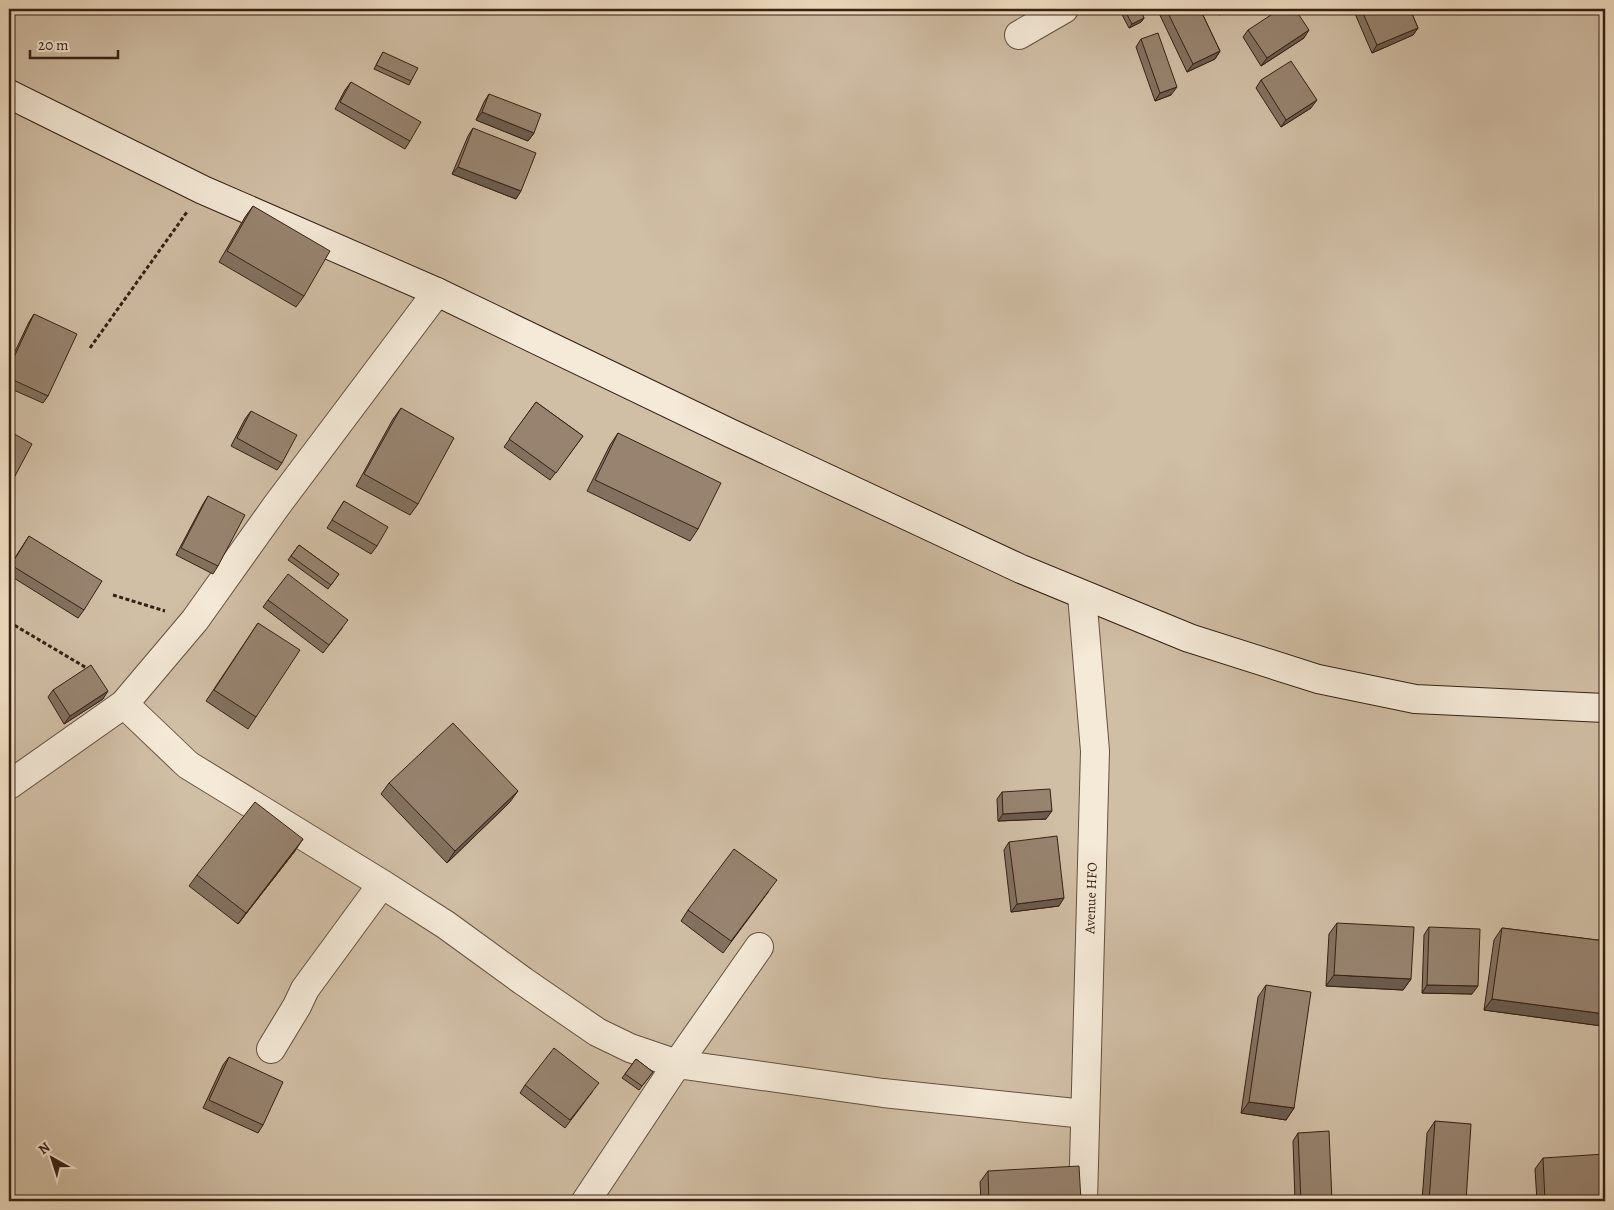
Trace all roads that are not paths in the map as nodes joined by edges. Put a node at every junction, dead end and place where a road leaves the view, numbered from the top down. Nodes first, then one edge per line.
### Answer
1 (1064, 9) edge
2 (1019, 35) dead end
3 (9, 94) edge
4 (436, 292) junction
5 (1082, 594) junction
6 (124, 704) junction
7 (1605, 708) edge
8 (9, 785) edge
9 (382, 884) junction
10 (759, 946) dead end
11 (271, 1049) dead end
12 (677, 1064) junction
13 (1085, 1114) junction
14 (586, 1201) edge
15 (1083, 1201) edge

1 - 2 street
3 - 4 street
4 - 5 street
4 - 6 street
5 - 7 street
5 - 13 street, Avenue HFO
6 - 8 street
6 - 9 street
9 - 11 street
9 - 12 street
10 - 12 street
12 - 13 street
12 - 14 street
13 - 15 street, Avenue HFO

